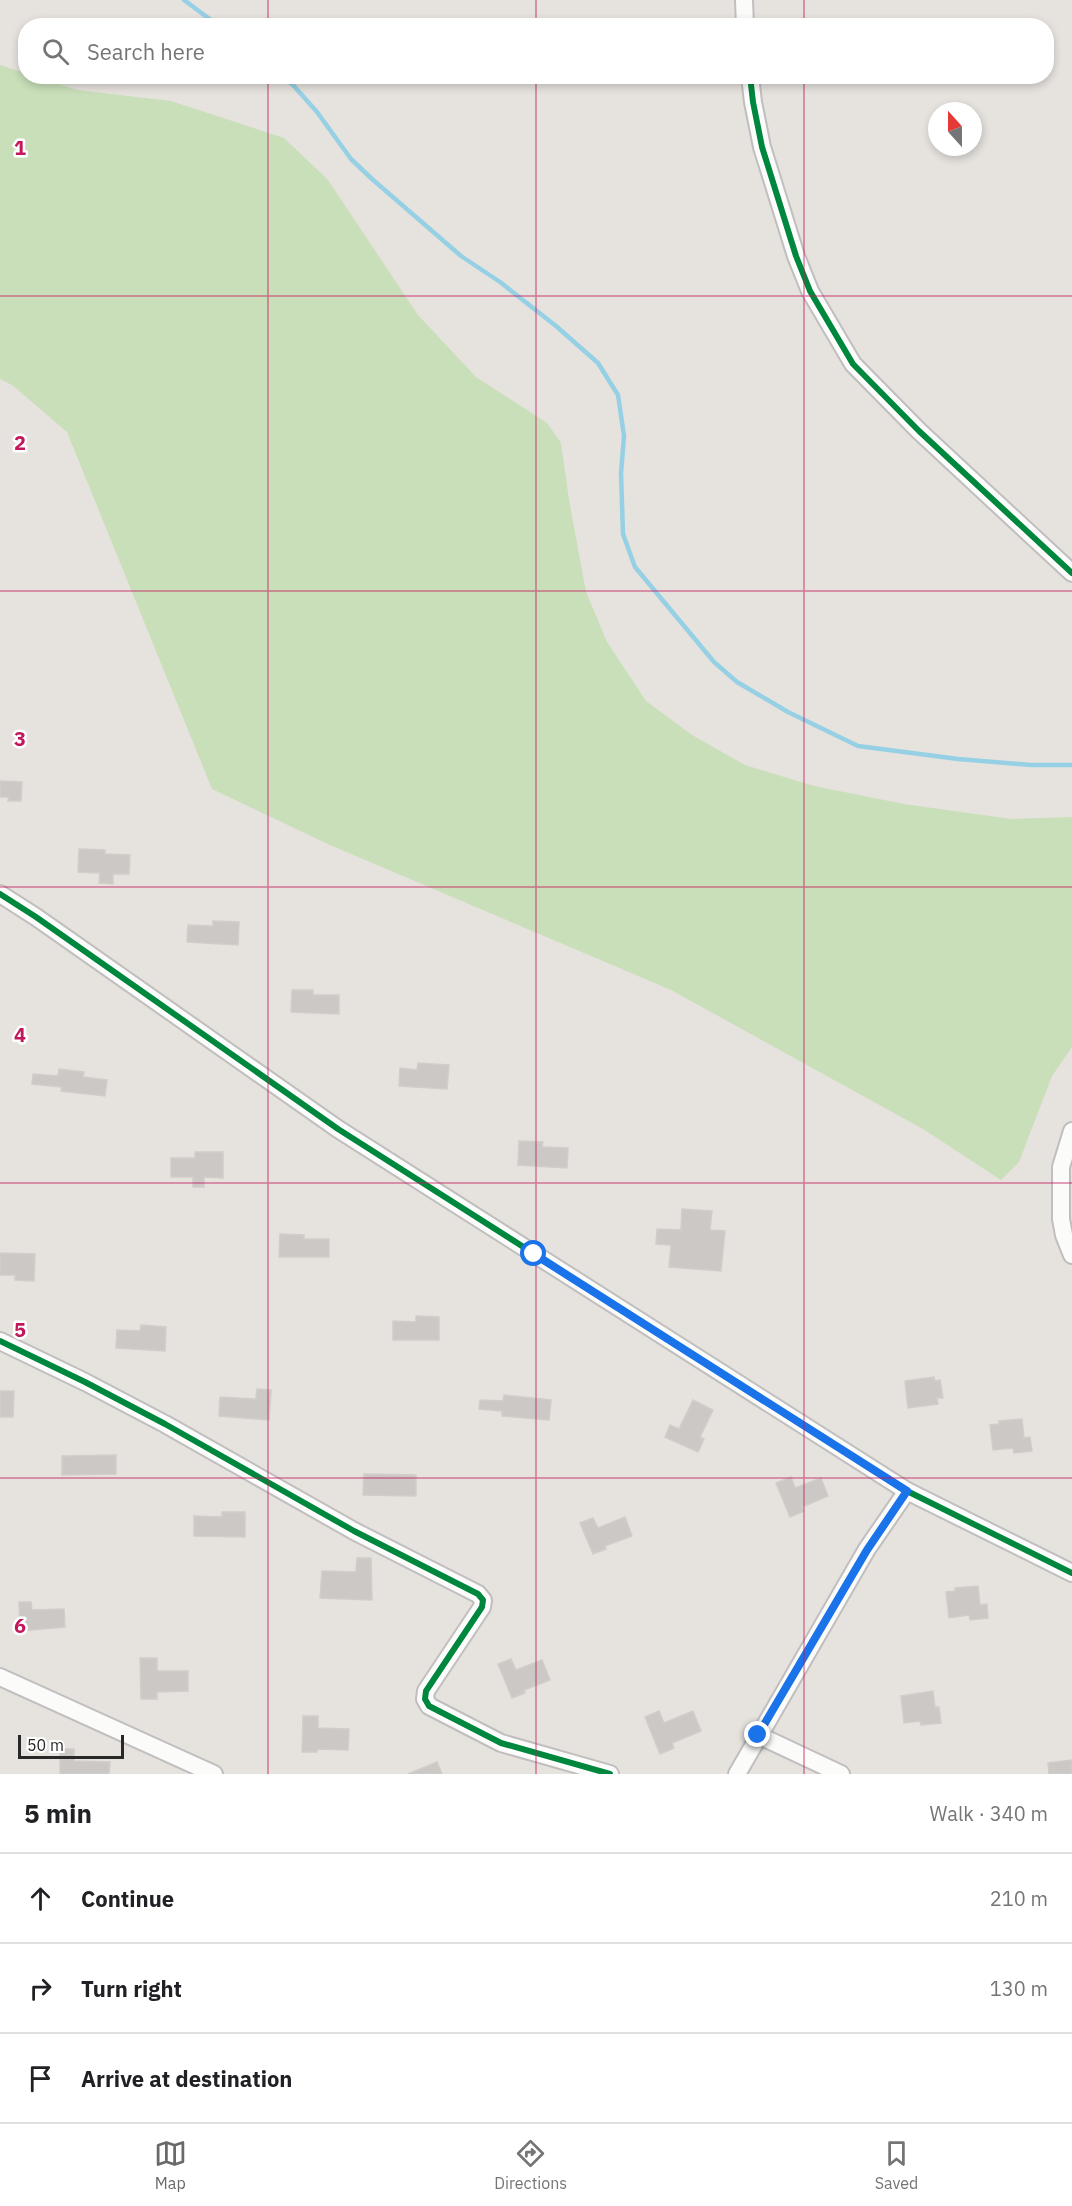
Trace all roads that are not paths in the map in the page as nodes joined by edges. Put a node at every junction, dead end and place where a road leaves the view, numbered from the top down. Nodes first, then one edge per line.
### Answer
1 (744, 0) edge
2 (745, 18) edge
3 (751, 84) edge
4 (1072, 573) edge
5 (0, 894) edge
6 (1072, 1131) edge
7 (1072, 1255) edge
8 (0, 1341) edge
9 (907, 1491) junction
10 (1072, 1573) edge
11 (0, 1677) edge
12 (758, 1735) junction
13 (214, 1774) edge
14 (610, 1774) edge
15 (737, 1774) edge
16 (841, 1774) edge

1 - 2 street
3 - 4 street
5 - 9 street
6 - 7 street
8 - 14 street
9 - 10 street
9 - 12 street
11 - 13 street
12 - 15 street
12 - 16 street

